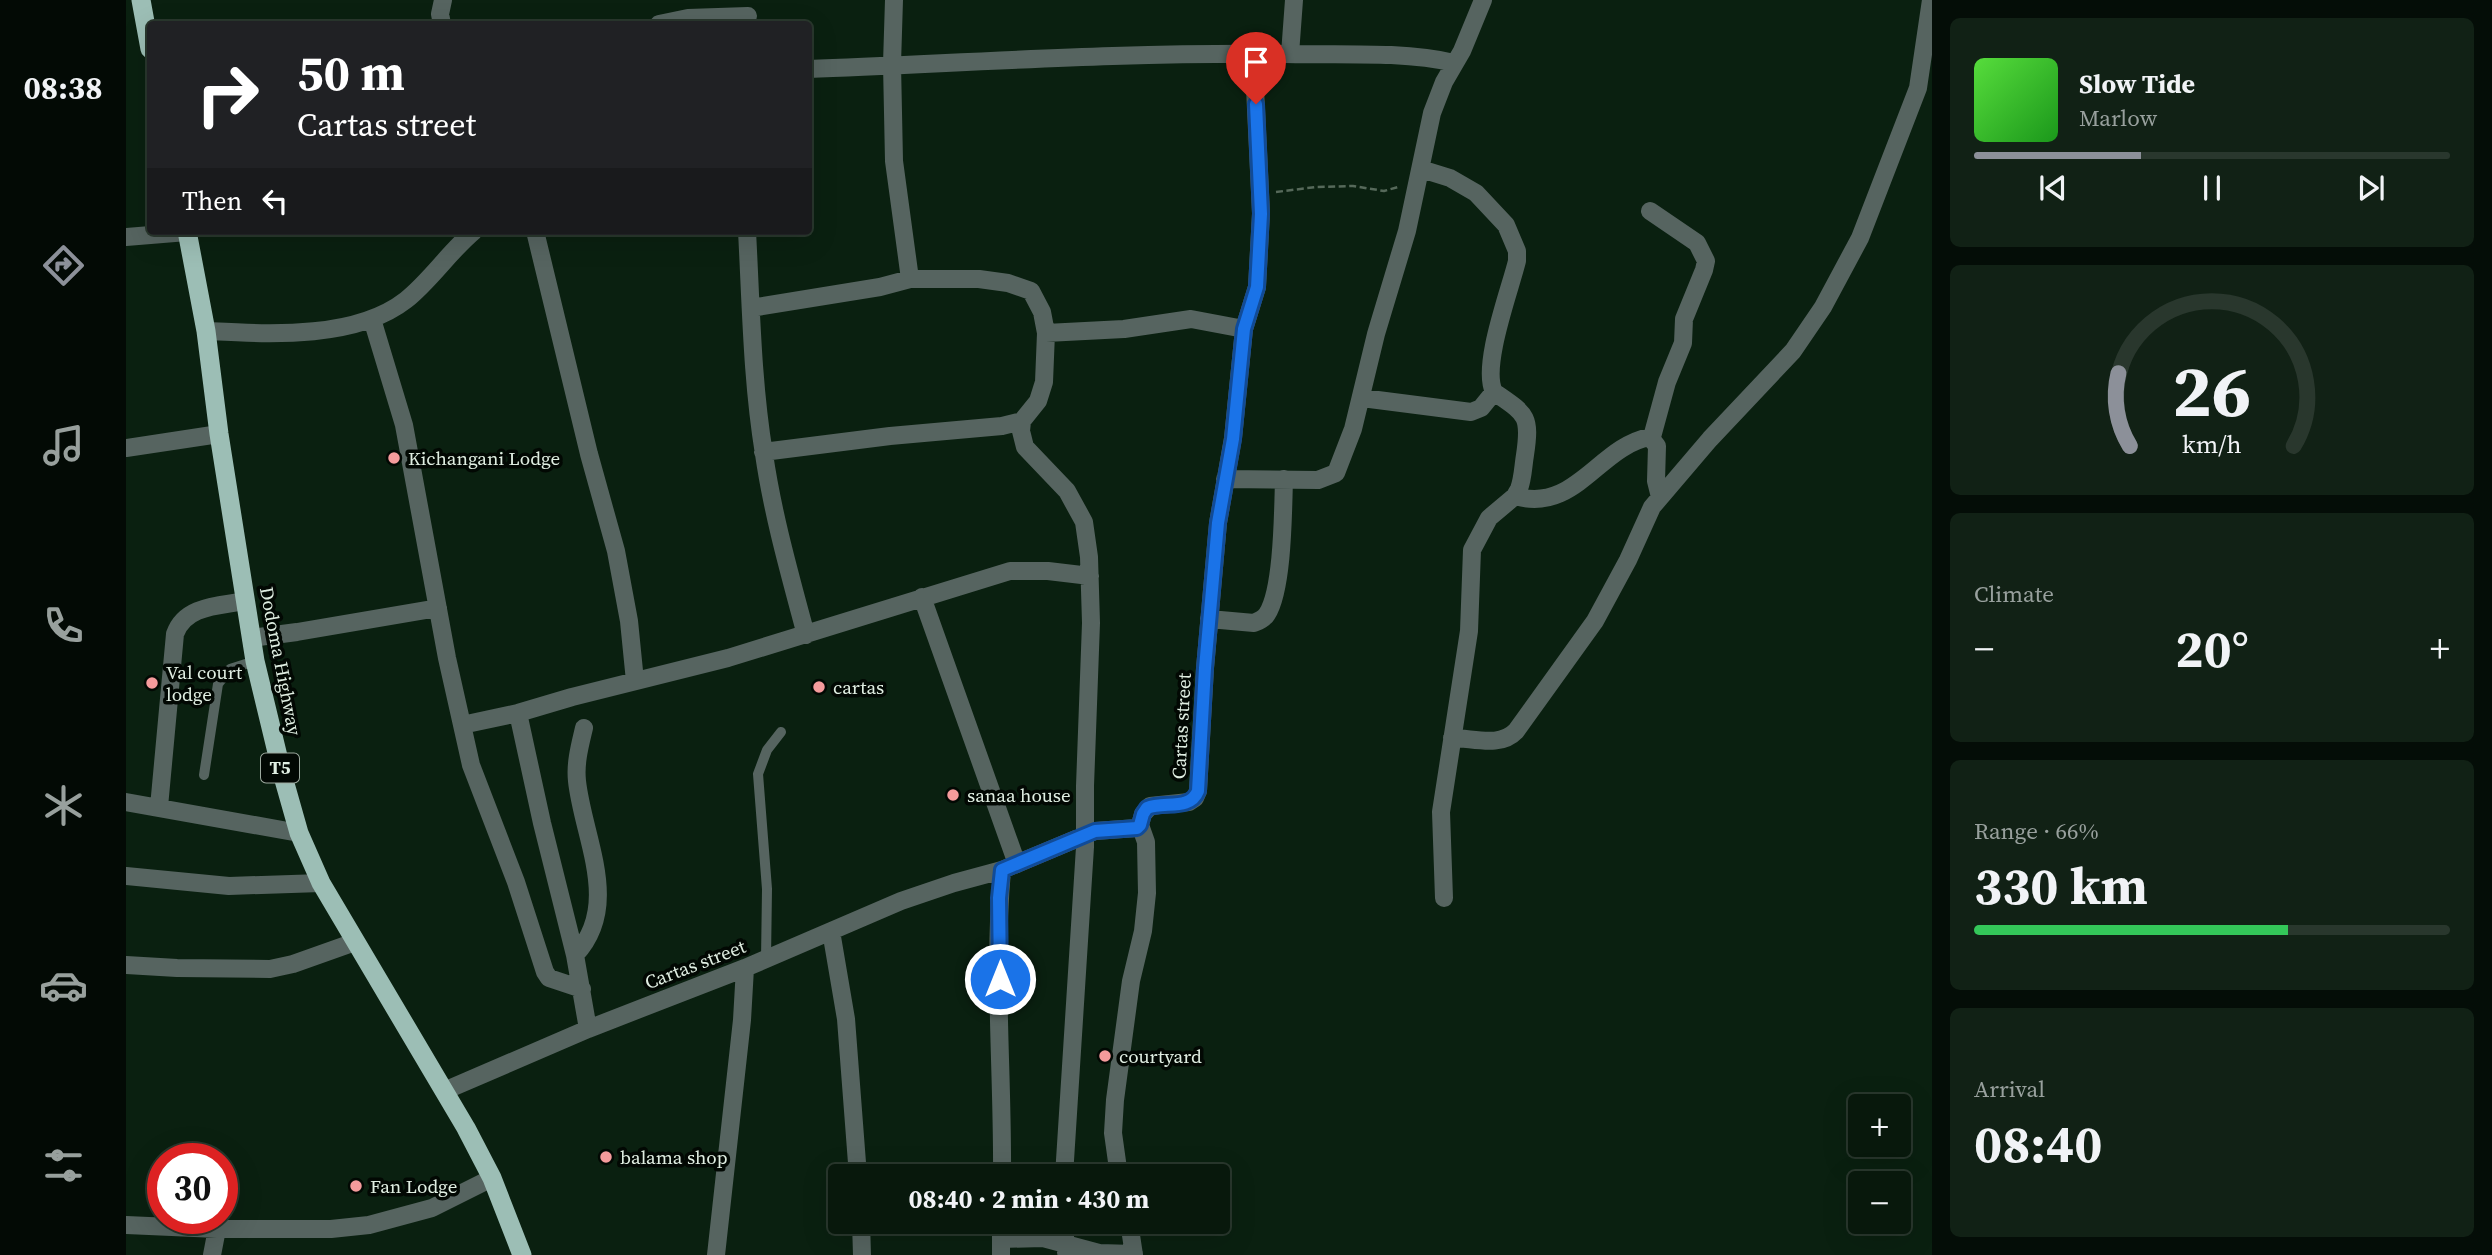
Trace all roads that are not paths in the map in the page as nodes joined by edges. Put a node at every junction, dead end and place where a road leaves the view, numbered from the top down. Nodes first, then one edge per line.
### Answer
1 (141, 0) edge
2 (443, 0) edge
3 (894, 0) edge
4 (1294, 0) edge
5 (1483, 0) edge
6 (1931, 0) edge
7 (748, 14) edge
8 (441, 21) edge
9 (674, 21) edge
10 (147, 33) edge
11 (1250, 54) junction
12 (1290, 54) junction
13 (1454, 63) junction
14 (892, 64) junction
15 (812, 69) edge
16 (1419, 175) junction
17 (1650, 211) dead end
18 (150, 235) edge
19 (188, 235) edge
20 (470, 235) edge
21 (536, 235) edge
22 (747, 235) edge
23 (126, 237) edge
24 (910, 279) junction
25 (751, 308) junction
26 (372, 320) junction
27 (1244, 329) junction
28 (206, 331) junction
29 (1046, 333) junction
30 (1494, 392) junction
31 (1362, 398) junction
32 (1022, 421) junction
33 (219, 434) junction
34 (1651, 437) junction
35 (126, 449) edge
36 (763, 452) junction
37 (1225, 479) junction
38 (1284, 479) junction
39 (1516, 496) junction
40 (1660, 497) junction
41 (1090, 576) junction
42 (922, 597) junction
43 (245, 601) junction
44 (438, 608) junction
45 (1209, 619) junction
46 (806, 635) junction
47 (251, 638) junction
48 (255, 661) junction
49 (635, 681) junction
50 (518, 713) junction
51 (462, 725) junction
52 (584, 728) dead end
53 (781, 732) dead end
54 (1452, 738) junction
55 (204, 775) dead end
56 (126, 802) edge
57 (159, 807) junction
58 (1140, 825) junction
59 (299, 833) junction
60 (1084, 836) junction
61 (1009, 867) junction
62 (126, 876) edge
63 (321, 883) junction
64 (1444, 898) dead end
65 (831, 931) junction
66 (355, 942) junction
67 (575, 955) junction
68 (766, 959) junction
69 (126, 965) edge
70 (745, 968) junction
71 (582, 989) junction
72 (588, 1029) junction
73 (444, 1091) junction
74 (857, 1164) edge
75 (1002, 1164) edge
76 (1064, 1164) edge
77 (1117, 1164) edge
78 (492, 1178) junction
79 (126, 1225) edge
80 (147, 1226) edge
81 (238, 1229) edge
82 (216, 1234) edge
83 (861, 1234) edge
84 (1131, 1234) edge
85 (1001, 1239) edge
86 (1065, 1249) edge
87 (212, 1255) edge
88 (522, 1255) edge
89 (716, 1255) edge
90 (862, 1255) edge
91 (1134, 1255) edge

1 - 10 highway
2 - 8 street
3 - 14 street
4 - 12 street
5 - 13 street
6 - 40 street
7 - 9 street
11 - 12 street
11 - 14 street
11 - 27 street, Cartas street
12 - 13 street
13 - 16 street
14 - 15 street
14 - 24 street
16 - 30 street
16 - 31 street
17 - 34 street
18 - 23 street
19 - 28 highway, Dodoma Highway / T5
20 - 26 street
21 - 49 street
22 - 25 street
24 - 25 street
24 - 29 street
25 - 36 street
26 - 28 street
26 - 44 street
27 - 29 street
27 - 37 street, Cartas street
28 - 33 highway, Dodoma Highway / T5
29 - 32 street
30 - 31 street
30 - 39 street
31 - 38 street
32 - 36 street
32 - 41 street
33 - 35 street
33 - 43 highway, Dodoma Highway / T5
34 - 39 street
34 - 40 street
36 - 46 street
37 - 38 street
37 - 45 street, Cartas street
38 - 45 street
39 - 54 street
40 - 54 street
41 - 42 street
41 - 60 street
42 - 46 street
42 - 61 street
43 - 47 highway, Dodoma Highway / T5
43 - 57 street
44 - 47 street
44 - 51 street
45 - 58 street, Cartas street
46 - 49 street
47 - 48 highway, Dodoma Highway / T5
48 - 55 lane
48 - 59 highway, Dodoma Highway / T5
49 - 50 street
50 - 51 street
50 - 67 street
51 - 71 street
52 - 67 street
53 - 68 lane
54 - 64 street
56 - 57 street
57 - 59 street
58 - 60 street, Cartas street
58 - 77 street
59 - 63 highway, Dodoma Highway / T5
60 - 61 street, Cartas street
60 - 76 street
61 - 65 street, Cartas street
61 - 75 street
62 - 63 street
63 - 66 highway, Dodoma Highway / T5
65 - 68 street, Cartas street
65 - 74 street
66 - 69 street
66 - 73 highway, Dodoma Highway / T5
67 - 71 street
68 - 70 street, Cartas street
70 - 72 street, Cartas street
70 - 89 street
71 - 72 street
72 - 73 street, Cartas street
73 - 78 highway, Dodoma Highway / T5
78 - 81 street
78 - 88 highway, Dodoma Highway / T5
79 - 80 street
82 - 87 street
83 - 90 street
84 - 91 street
85 - 86 street
86 - 91 street

